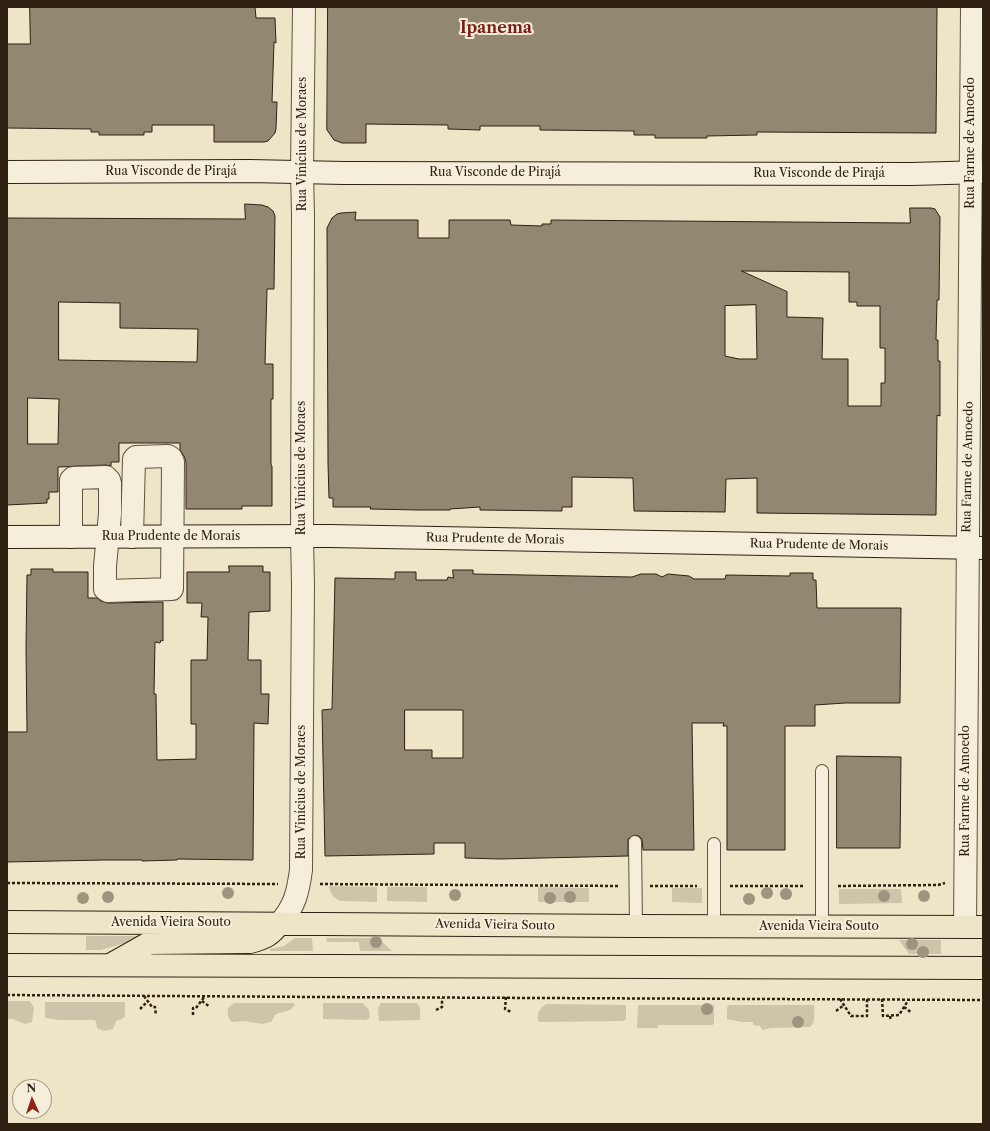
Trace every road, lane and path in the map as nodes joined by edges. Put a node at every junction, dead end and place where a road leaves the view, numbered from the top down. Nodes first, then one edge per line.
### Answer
1 (304, 7) edge
2 (972, 7) edge
3 (7, 172) edge
4 (302, 172) junction
5 (977, 172) edge
6 (7, 537) edge
7 (71, 537) junction
8 (109, 537) junction
9 (132, 537) junction
10 (172, 537) junction
11 (302, 537) junction
12 (975, 548) edge
13 (822, 771) dead end
14 (635, 842) dead end
15 (714, 844) dead end
16 (7, 883) edge
17 (283, 884) dead end
18 (7, 922) edge
19 (280, 923) junction
20 (636, 926) junction
21 (714, 926) junction
22 (822, 927) junction
23 (974, 927) edge
24 (7, 964) edge
25 (109, 965) junction
26 (983, 968) edge
27 (7, 995) edge
28 (143, 996) junction
29 (205, 996) junction
30 (506, 997) junction
31 (442, 998) junction
32 (840, 999) junction
33 (867, 999) junction
34 (882, 999) junction
35 (909, 999) junction
36 (983, 1000) edge
37 (148, 1001) junction
38 (202, 1001) junction
39 (844, 1005) junction
40 (210, 1007) dead end
41 (904, 1007) junction
42 (140, 1009) dead end
43 (436, 1010) dead end
44 (836, 1011) dead end
45 (511, 1012) dead end
46 (912, 1013) dead end
47 (156, 1014) dead end
48 (193, 1015) dead end
49 (859, 1016) junction
50 (890, 1016) junction
51 (859, 1021) dead end
52 (891, 1021) dead end

1 - 4 street, Rua Vinícius de Moraes
2 - 5 street, Rua Farme de Amoedo
3 - 4 street, Rua Visconde de Pirajá
4 - 5 street, Rua Visconde de Pirajá
4 - 11 street, Rua Vinícius de Moraes
5 - 12 street, Rua Farme de Amoedo
6 - 7 street, Rua Prudente de Morais
7 - 8 street, Rua Prudente de Morais
7 - 8 street
8 - 9 street, Rua Prudente de Morais
8 - 10 street
9 - 10 street, Rua Prudente de Morais
9 - 10 street
10 - 11 street, Rua Prudente de Morais
11 - 12 street, Rua Prudente de Morais
11 - 19 street, Rua Vinícius de Moraes
12 - 23 street, Rua Farme de Amoedo
13 - 22 lane
14 - 20 lane
15 - 21 lane
16 - 17 path
18 - 19 highway, Avenida Vieira Souto
19 - 20 highway, Avenida Vieira Souto
19 - 25 highway
20 - 21 highway, Avenida Vieira Souto
21 - 22 highway, Avenida Vieira Souto
22 - 23 highway, Avenida Vieira Souto
24 - 25 highway
25 - 26 highway
27 - 28 path
28 - 29 path
28 - 37 path
29 - 31 path
29 - 38 path
30 - 31 path
30 - 32 path
30 - 45 path
31 - 43 path
32 - 33 path
32 - 39 path
33 - 34 path
33 - 49 path
34 - 35 path
34 - 50 path
35 - 36 path
35 - 41 path
37 - 42 path
37 - 47 path
38 - 40 path
38 - 48 path
39 - 44 path
39 - 49 path
41 - 46 path
41 - 50 path
49 - 51 path
50 - 52 path

